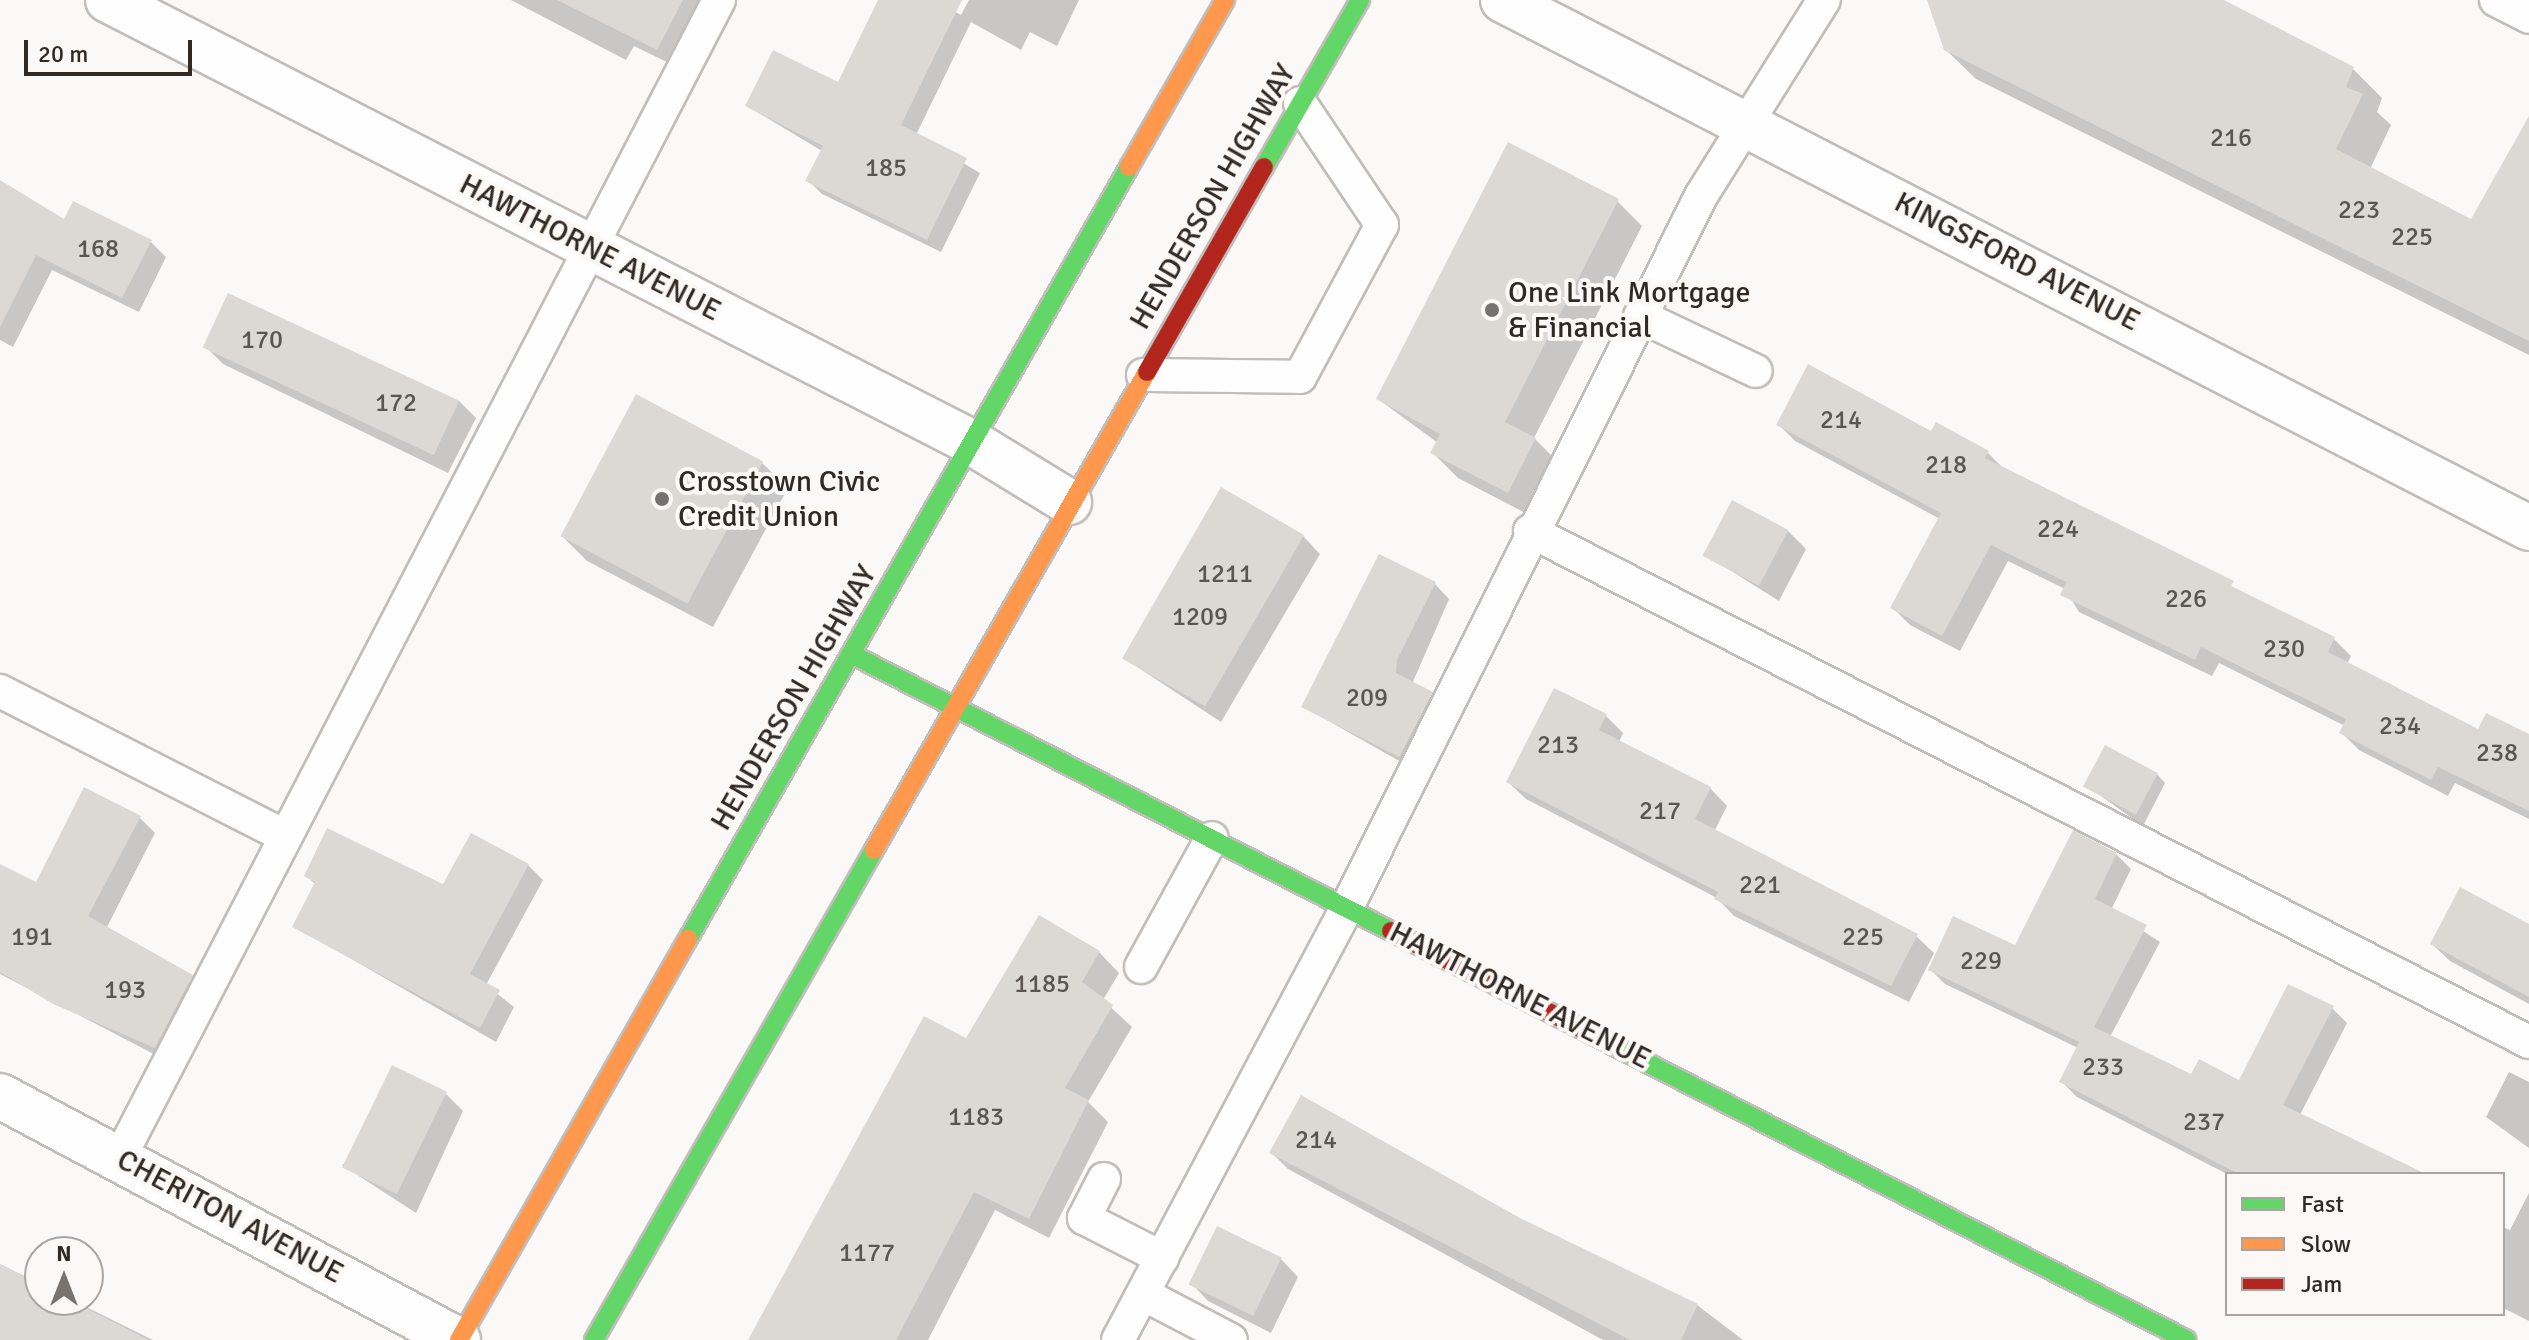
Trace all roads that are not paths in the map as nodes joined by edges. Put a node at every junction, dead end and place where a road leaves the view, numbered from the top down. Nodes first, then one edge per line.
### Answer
1 (108, 0) edge
2 (719, 0) edge
3 (1225, 0) edge
4 (1360, 0) edge
5 (1503, 0) edge
6 (1824, 0) edge
7 (2496, 0) edge
8 (2529, 17) edge
9 (1300, 103) junction
10 (1752, 124) junction
11 (589, 248) junction
12 (1640, 316) junction
13 (1756, 371) dead end
14 (1143, 375) junction
15 (971, 442) junction
16 (1069, 502) junction
17 (2529, 528) edge
18 (1530, 531) junction
19 (851, 654) junction
20 (0, 691) edge
21 (951, 705) junction
22 (281, 834) junction
23 (1212, 838) junction
24 (1347, 907) junction
25 (1141, 967) dead end
26 (2529, 1042) edge
27 (0, 1096) edge
28 (120, 1157) junction
29 (1104, 1179) dead end
30 (1162, 1258) junction
31 (1143, 1294) junction
32 (458, 1340) edge
33 (594, 1340) edge
34 (1118, 1340) edge
35 (1231, 1340) edge
36 (2187, 1340) edge

1 - 11 street, HAWTHORNE AVENUE
2 - 11 lane
3 - 15 main road, HENDERSON HIGHWAY
4 - 9 main road, HENDERSON HIGHWAY
5 - 10 street, KINGSFORD AVENUE
6 - 10 lane
7 - 8 lane
9 - 14 main road, HENDERSON HIGHWAY
9 - 14 lane
10 - 12 lane
10 - 17 street, KINGSFORD AVENUE
11 - 15 street, HAWTHORNE AVENUE
11 - 22 lane
12 - 13 lane
12 - 18 lane
14 - 16 main road, HENDERSON HIGHWAY
15 - 16 street, HAWTHORNE AVENUE
15 - 19 main road, HENDERSON HIGHWAY
16 - 21 main road, HENDERSON HIGHWAY
18 - 24 lane
18 - 26 lane
19 - 21 main road, HAWTHORNE AVENUE
19 - 32 main road, HENDERSON HIGHWAY
20 - 22 lane
21 - 23 main road, HAWTHORNE AVENUE
21 - 33 main road, HENDERSON HIGHWAY
22 - 28 lane
23 - 24 main road, HAWTHORNE AVENUE
23 - 25 lane
24 - 30 lane
24 - 36 main road, HAWTHORNE AVENUE
27 - 28 street, CHERITON AVENUE
28 - 32 street, CHERITON AVENUE
29 - 30 lane
30 - 31 lane
31 - 34 lane
31 - 35 lane

